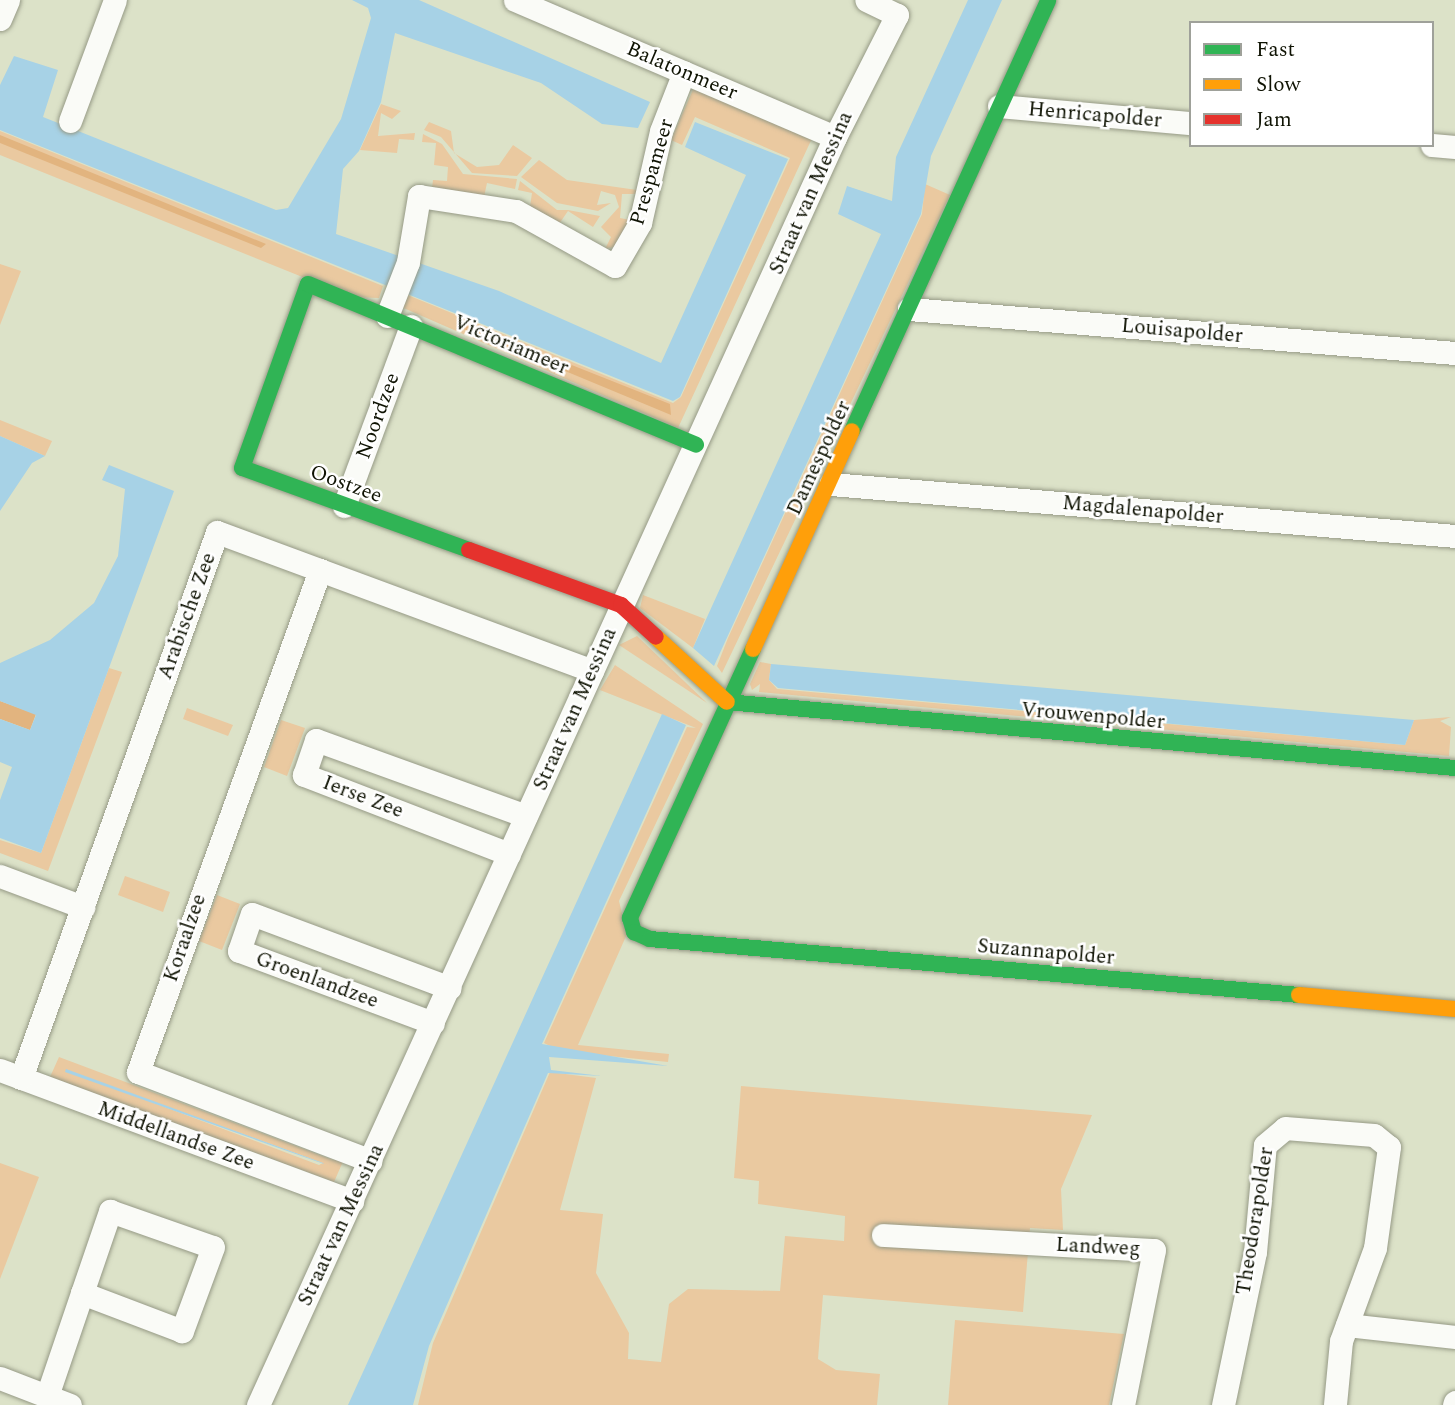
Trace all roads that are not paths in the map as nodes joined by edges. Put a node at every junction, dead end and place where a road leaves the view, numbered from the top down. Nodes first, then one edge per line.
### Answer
1 (8, 0) edge
2 (115, 0) edge
3 (866, 0) edge
4 (1048, 0) edge
5 (525, 2) edge
6 (0, 19) edge
7 (684, 72) junction
8 (999, 106) junction
9 (70, 121) dead end
10 (1189, 124) edge
11 (835, 136) junction
12 (1434, 145) edge
13 (1455, 147) edge
14 (308, 284) joint
15 (389, 309) junction
16 (909, 309) junction
17 (411, 326) junction
18 (1455, 353) edge
19 (696, 445) junction
20 (831, 484) junction
21 (344, 506) junction
22 (1455, 536) edge
23 (320, 570) junction
24 (621, 605) junction
25 (592, 671) junction
26 (727, 702) junction
27 (1455, 768) edge
28 (526, 817) junction
29 (509, 854) junction
30 (0, 876) edge
31 (83, 907) junction
32 (634, 932) joint
33 (450, 988) junction
34 (1455, 1009) edge
35 (433, 1023) junction
36 (11, 1074) edge
37 (372, 1161) junction
38 (352, 1201) junction
39 (883, 1236) dead end
40 (82, 1293) junction
41 (1347, 1325) junction
42 (1455, 1337) edge
43 (0, 1378) edge
44 (36, 1392) junction
45 (70, 1405) edge
46 (258, 1405) edge
47 (1123, 1405) edge
48 (1223, 1405) edge
49 (1335, 1405) edge

1 - 6 street
2 - 9 street
3 - 11 street, Straat van Messina
4 - 8 street, Damespolder
5 - 7 street, Balatonmeer
7 - 11 street, Balatonmeer
7 - 15 street, Prespameer
8 - 10 street, Henricapolder
8 - 16 street, Damespolder
11 - 19 street, Straat van Messina
12 - 13 street
14 - 15 street, Victoriameer
14 - 21 street, Oostzee
15 - 17 street, Victoriameer
16 - 18 street, Louisapolder
16 - 20 street, Damespolder
17 - 19 street, Victoriameer
17 - 21 street, Noordzee
19 - 24 street, Straat van Messina
20 - 22 street, Magdalenapolder
20 - 26 street, Damespolder
21 - 24 street, Oostzee
23 - 25 street, Arabische Zee
23 - 31 street, Arabische Zee
23 - 37 street, Koraalzee
24 - 25 street, Straat van Messina
24 - 26 street
25 - 28 street, Straat van Messina
26 - 27 street, Vrouwenpolder
26 - 32 street, Damespolder
28 - 29 street, Straat van Messina
28 - 29 street, Ierse Zee
29 - 33 street, Straat van Messina
30 - 31 street
31 - 36 street, Arabische Zee
32 - 34 street, Suzannapolder
33 - 35 street, Straat van Messina
33 - 35 street, Groenlandzee
35 - 37 street, Straat van Messina
36 - 38 street, Middellandse Zee
37 - 38 street, Straat van Messina
38 - 46 street, Straat van Messina
39 - 47 street, Landweg
40 - 40 street
40 - 44 street
41 - 42 street
41 - 48 street, Theodorapolder
41 - 49 street, Theodorapolder
43 - 44 street
44 - 45 street

